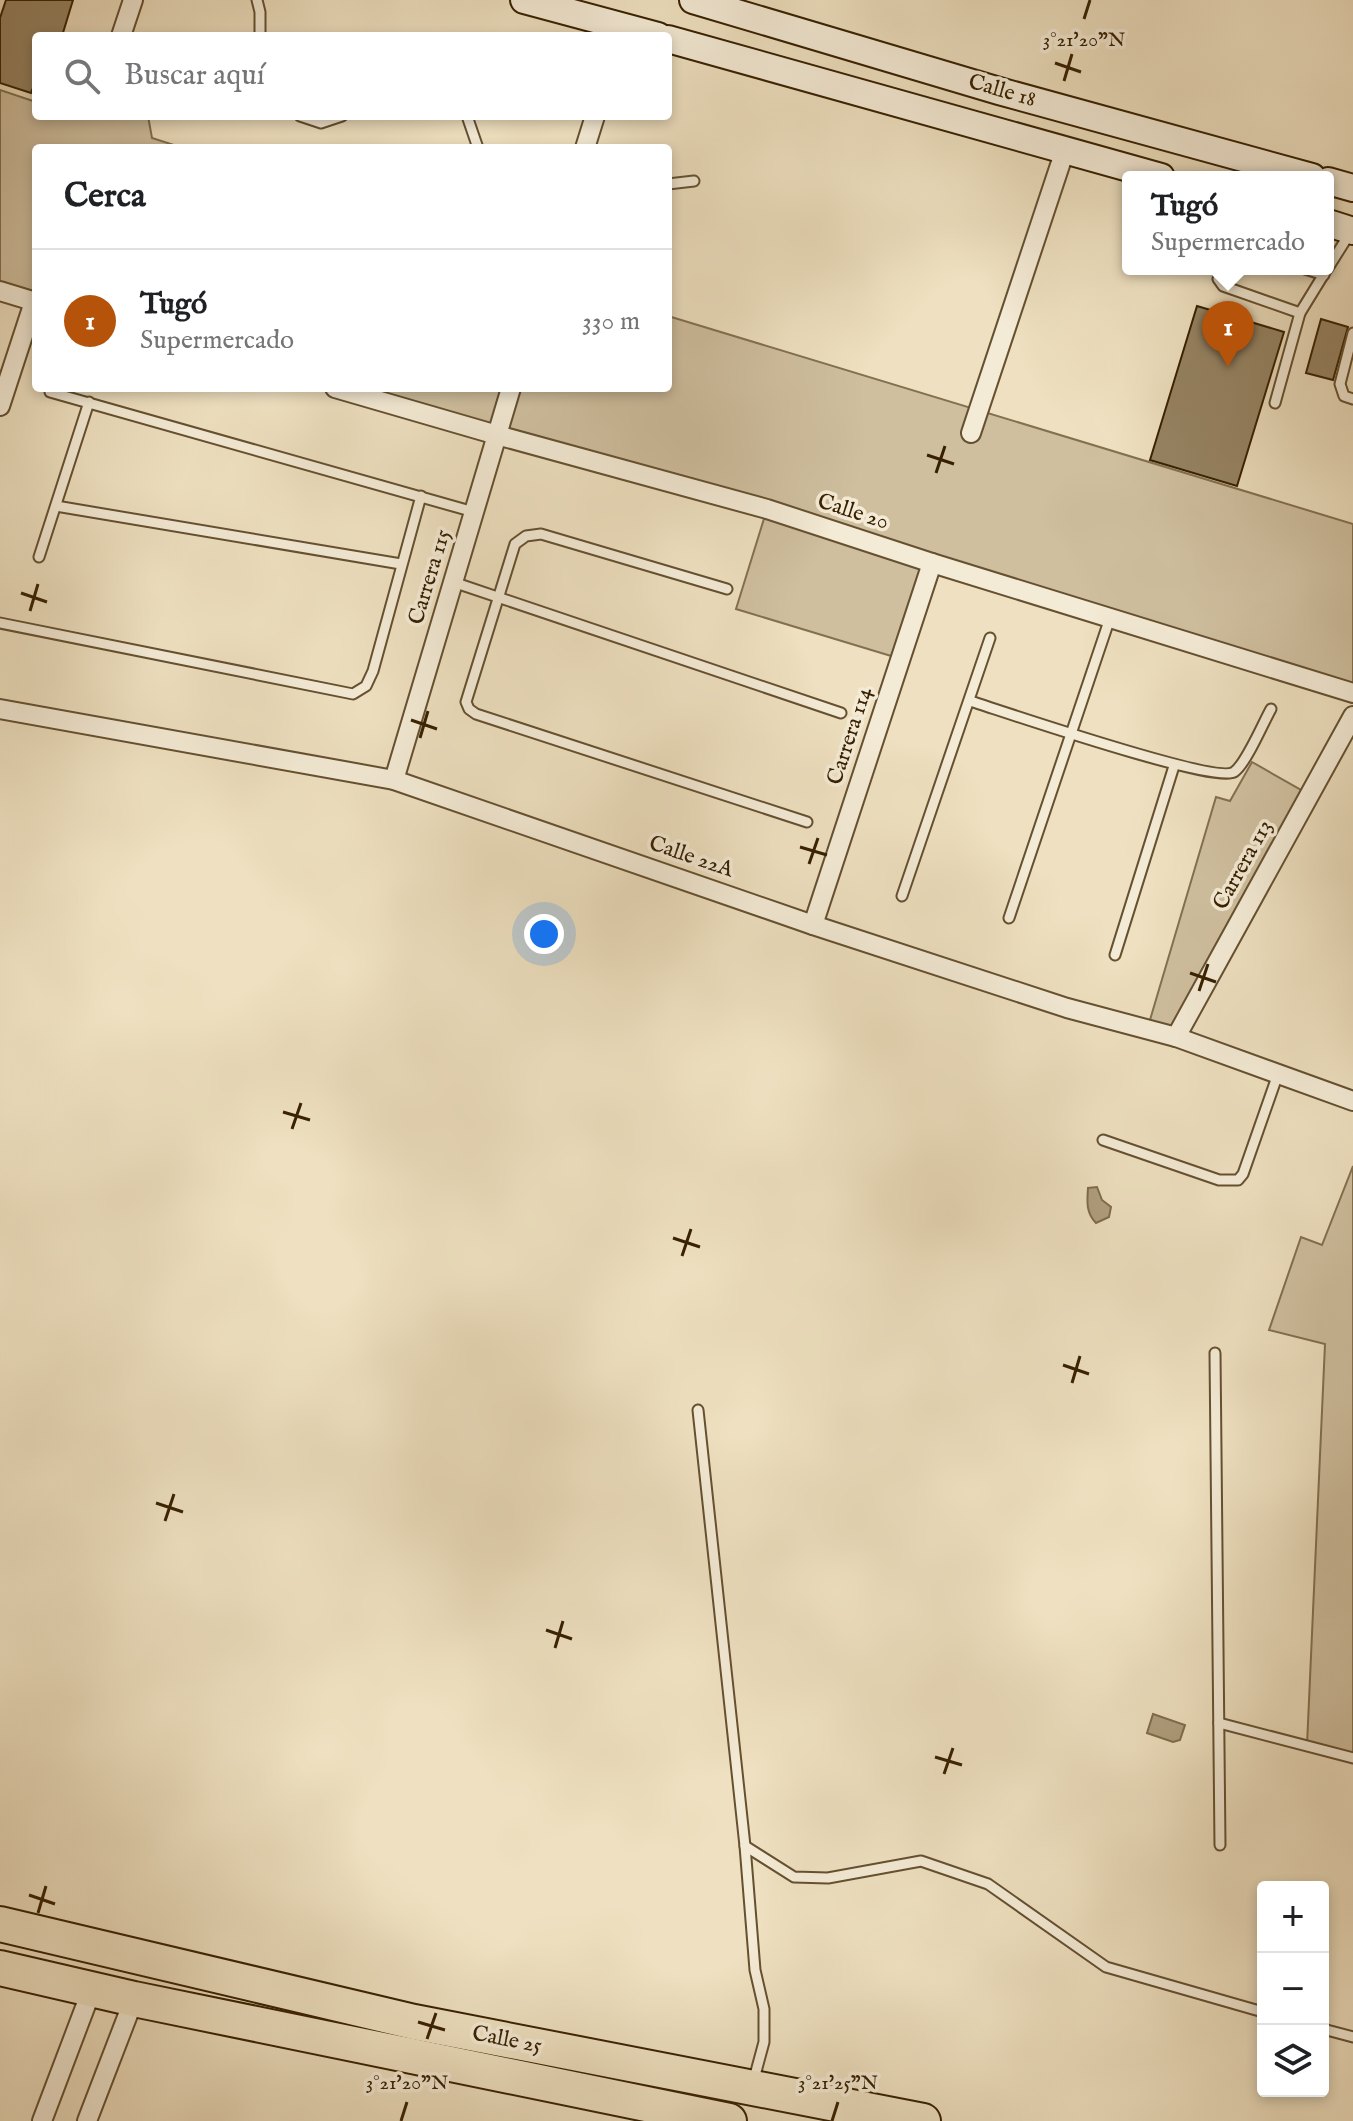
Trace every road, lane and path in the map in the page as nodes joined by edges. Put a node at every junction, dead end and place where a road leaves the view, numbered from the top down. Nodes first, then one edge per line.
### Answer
1 (133, 0) edge
2 (257, 0) edge
3 (524, 0) edge
4 (693, 0) edge
5 (622, 31) edge
6 (122, 32) edge
7 (260, 32) edge
8 (672, 40) edge
9 (468, 120) edge
10 (594, 120) edge
11 (477, 144) edge
12 (586, 144) edge
13 (1065, 150) junction
14 (1140, 171) edge
15 (1290, 171) edge
16 (694, 181) dead end
17 (672, 184) edge
18 (1343, 233) edge
19 (1334, 253) edge
20 (1219, 275) edge
21 (1324, 275) edge
22 (0, 291) edge
23 (32, 301) edge
24 (32, 311) edge
25 (1300, 313) junction
26 (1353, 333) edge
27 (50, 392) dead end
28 (349, 392) edge
29 (510, 392) edge
30 (1353, 399) edge
31 (89, 402) junction
32 (1275, 403) dead end
33 (0, 406) edge
34 (971, 433) dead end
35 (497, 435) junction
36 (421, 496) junction
37 (56, 506) junction
38 (474, 512) junction
39 (39, 557) dead end
40 (932, 563) junction
41 (401, 564) junction
42 (453, 582) junction
43 (727, 589) dead end
44 (498, 597) junction
45 (1110, 616) junction
46 (0, 623) edge
47 (990, 638) dead end
48 (1353, 693) edge
49 (970, 701) junction
50 (0, 709) edge
51 (1271, 709) dead end
52 (841, 713) dead end
53 (1353, 716) edge
54 (1072, 732) junction
55 (1174, 766) junction
56 (394, 780) junction
57 (807, 822) dead end
58 (902, 896) dead end
59 (1009, 918) dead end
60 (813, 925) junction
61 (1115, 955) dead end
62 (1176, 1037) junction
63 (1278, 1074) junction
64 (1353, 1101) edge
65 (1103, 1140) dead end
66 (1215, 1353) dead end
67 (698, 1410) dead end
68 (1219, 1723) junction
69 (1353, 1758) edge
70 (1220, 1845) dead end
71 (745, 1846) junction
72 (0, 1924) edge
73 (0, 1968) edge
74 (92, 1989) junction
75 (134, 1999) junction
76 (1257, 2010) edge
77 (1329, 2031) edge
78 (1353, 2037) edge
79 (751, 2086) junction
80 (678, 2116) edge
81 (42, 2121) edge
82 (87, 2121) edge
83 (729, 2121) edge
84 (923, 2121) edge

1 - 6 street
2 - 7 lane
3 - 5 main road
4 - 15 main road, Calle 18
8 - 13 main road, Calle 18
9 - 11 lane
10 - 12 street
13 - 14 main road, Calle 18
13 - 34 street
16 - 17 lane
18 - 19 lane
20 - 25 lane
21 - 25 lane
22 - 23 street
24 - 33 street
25 - 32 lane
26 - 30 lane
27 - 31 lane
28 - 35 street, Calle 20
29 - 35 street, Carrera 115
31 - 36 lane
31 - 37 lane
35 - 38 street, Carrera 115
35 - 40 street, Calle 20
36 - 38 lane
36 - 41 lane
37 - 39 lane
37 - 41 lane
38 - 42 street, Carrera 115
40 - 45 street, Calle 20
40 - 60 street, Carrera 114
41 - 46 lane
42 - 44 lane
42 - 56 street, Carrera 115
43 - 44 lane
44 - 52 lane
44 - 57 lane
45 - 48 street, Calle 20
45 - 54 lane
47 - 49 lane
49 - 54 lane
49 - 58 lane
50 - 56 street, Calle 22A
51 - 55 lane
53 - 62 street, Carrera 113
54 - 55 lane
54 - 59 lane
55 - 61 lane
56 - 60 street, Calle 22A
60 - 62 street, Calle 22A
62 - 63 street, Calle 22A
63 - 64 street, Calle 22A
63 - 65 lane
66 - 68 lane
67 - 71 lane
68 - 69 lane
68 - 70 lane
71 - 76 lane
71 - 79 lane
72 - 79 highway, Calle 25
73 - 74 highway, Calle 25
74 - 75 highway, Calle 25
74 - 81 street
75 - 80 highway, Calle 25
75 - 82 street
77 - 78 lane
79 - 84 highway, Calle 25
80 - 83 highway, Calle 25

